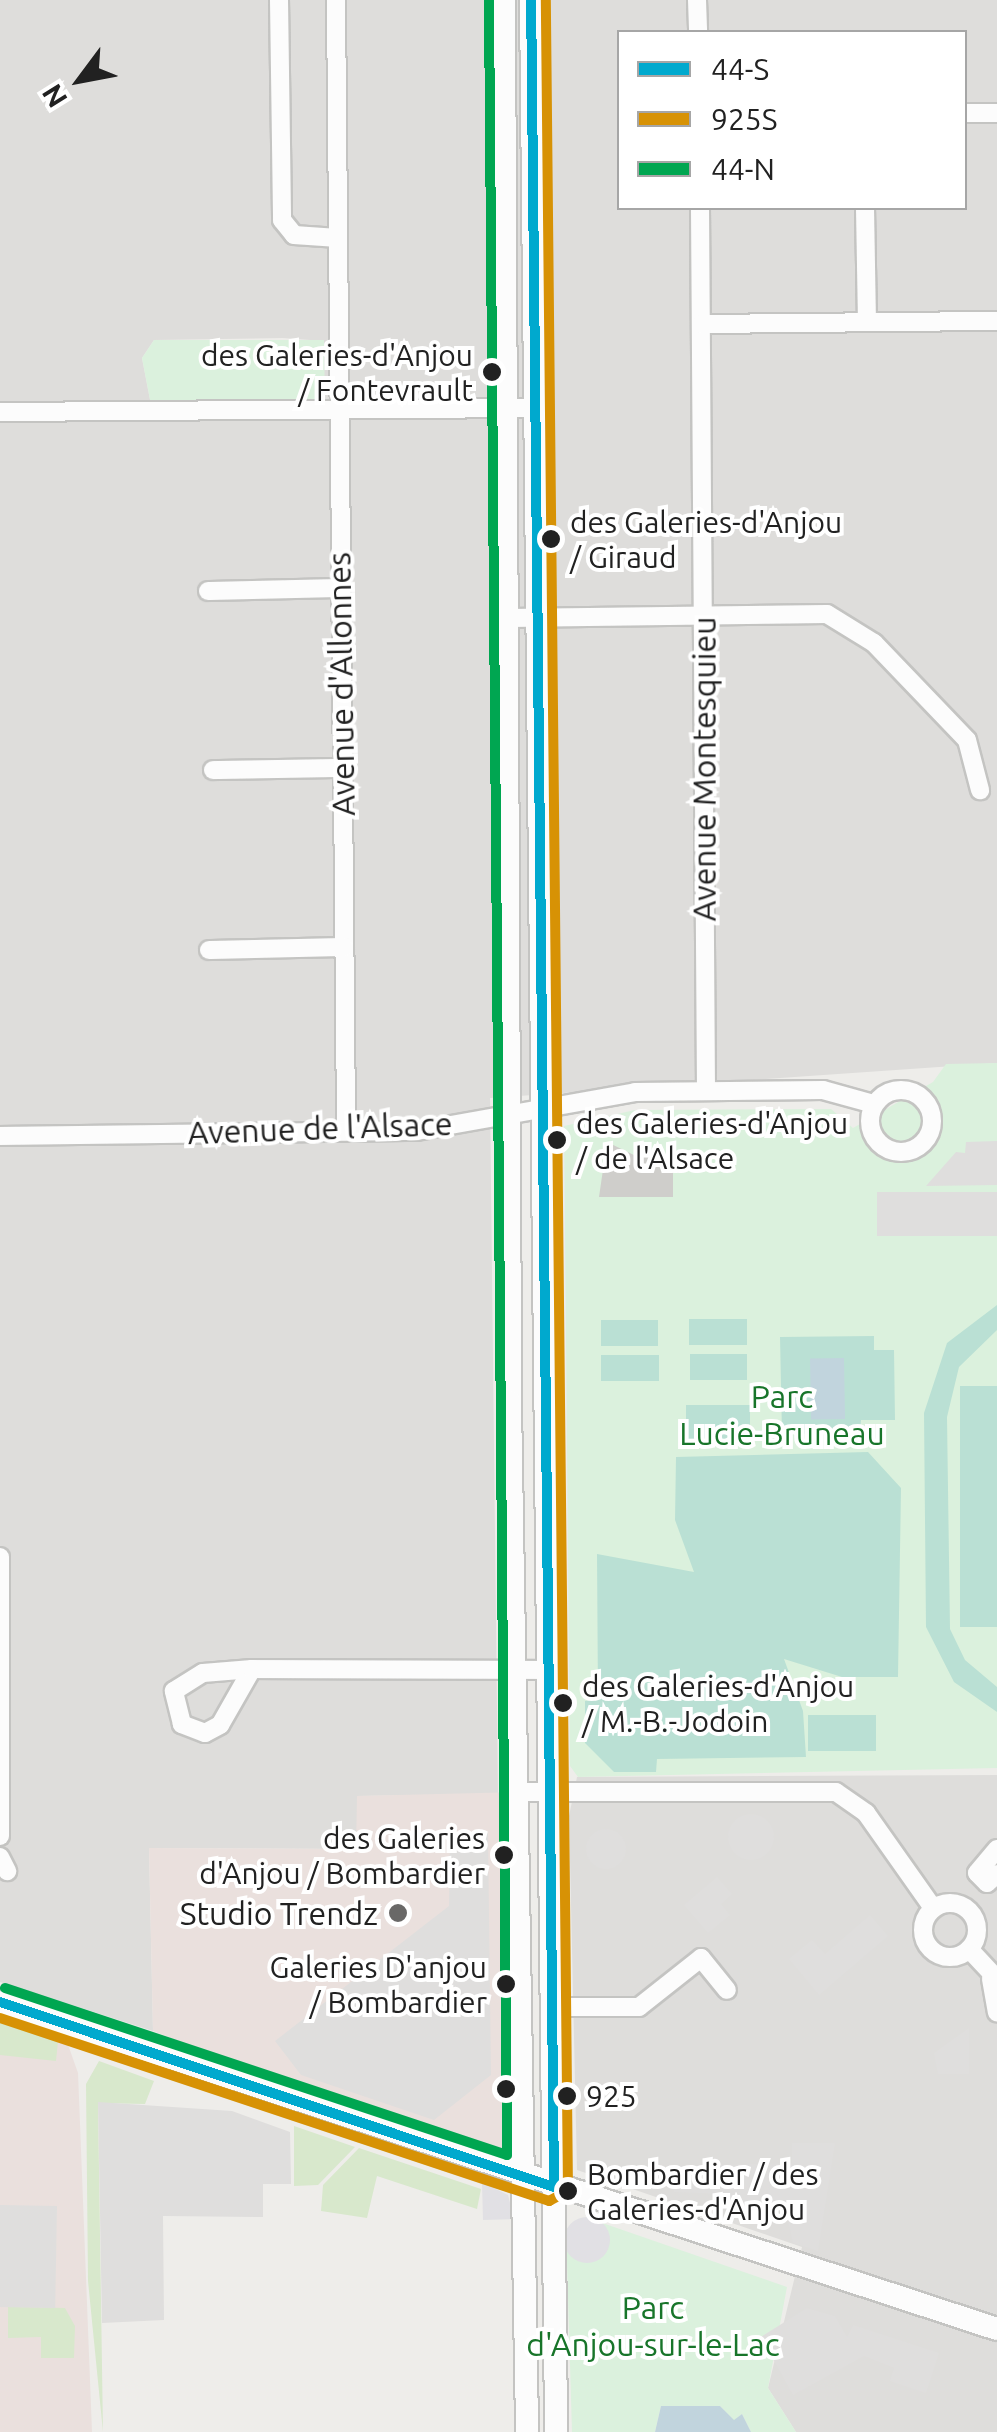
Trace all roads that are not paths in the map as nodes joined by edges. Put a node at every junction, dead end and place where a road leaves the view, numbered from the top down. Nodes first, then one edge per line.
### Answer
1 (278, 0) edge
2 (336, 0) edge
3 (504, 0) edge
4 (531, 0) edge
5 (697, 0) edge
6 (698, 30) edge
7 (997, 113) edge
8 (967, 114) edge
9 (700, 210) edge
10 (865, 210) edge
11 (338, 238) junction
12 (866, 321) junction
13 (997, 321) edge
14 (702, 324) junction
15 (506, 407) junction
16 (338, 408) junction
17 (535, 408) junction
18 (0, 412) edge
19 (340, 588) junction
20 (208, 591) dead end
21 (703, 617) junction
22 (509, 618) junction
23 (538, 618) junction
24 (342, 768) junction
25 (212, 770) dead end
26 (980, 790) dead end
27 (344, 948) junction
28 (210, 950) dead end
29 (706, 1090) junction
30 (874, 1104) dead end
31 (542, 1109) junction
32 (511, 1116) junction
33 (346, 1130) junction
34 (0, 1136) edge
35 (549, 1401) junction
36 (510, 1402) junction
37 (0, 1557) edge
38 (252, 1669) junction
39 (515, 1670) junction
40 (551, 1670) junction
41 (516, 1792) junction
42 (552, 1792) junction
43 (0, 1836) edge
44 (997, 1848) edge
45 (988, 1878) edge
46 (964, 1907) junction
47 (933, 1908) junction
48 (969, 1949) junction
49 (994, 1979) edge
50 (728, 1990) dead end
51 (0, 2002) edge
52 (555, 2008) junction
53 (997, 2012) edge
54 (522, 2176) junction
55 (554, 2188) junction
56 (997, 2329) edge
57 (527, 2432) edge
58 (556, 2432) edge

1 - 11 street
2 - 11 street, Avenue d'Allonnes
3 - 15 street
4 - 17 street
5 - 6 street
7 - 8 street
9 - 14 street, Avenue Montesquieu
10 - 12 street
11 - 16 street, Avenue d'Allonnes
12 - 13 street
12 - 14 street
14 - 21 street, Avenue Montesquieu
15 - 16 street
15 - 17 street
15 - 22 street
16 - 18 street
16 - 19 street, Avenue d'Allonnes
17 - 23 street
19 - 20 street
19 - 24 street, Avenue d'Allonnes
21 - 23 street
21 - 26 street
21 - 29 street, Avenue Montesquieu
22 - 23 street
22 - 32 street
23 - 31 street
24 - 25 street
24 - 27 street, Avenue d'Allonnes
27 - 28 street
27 - 33 street, Avenue d'Allonnes
29 - 30 street, Avenue de l'Alsace
29 - 31 street, Avenue de l'Alsace
31 - 32 street, Avenue de l'Alsace
31 - 35 street
32 - 33 street, Avenue de l'Alsace
32 - 36 street
33 - 34 street, Avenue de l'Alsace
35 - 36 street
35 - 40 street
36 - 39 street
37 - 43 street
38 - 38 street
38 - 39 street
39 - 40 street
39 - 41 street
40 - 42 street
41 - 42 street
41 - 54 street
42 - 47 street
42 - 52 street
44 - 45 street
45 - 46 street
46 - 47 street
46 - 48 street
47 - 48 street
48 - 49 street
49 - 53 street
50 - 52 street
51 - 54 street
52 - 55 street
54 - 55 street
54 - 57 street
55 - 56 street
55 - 58 street

